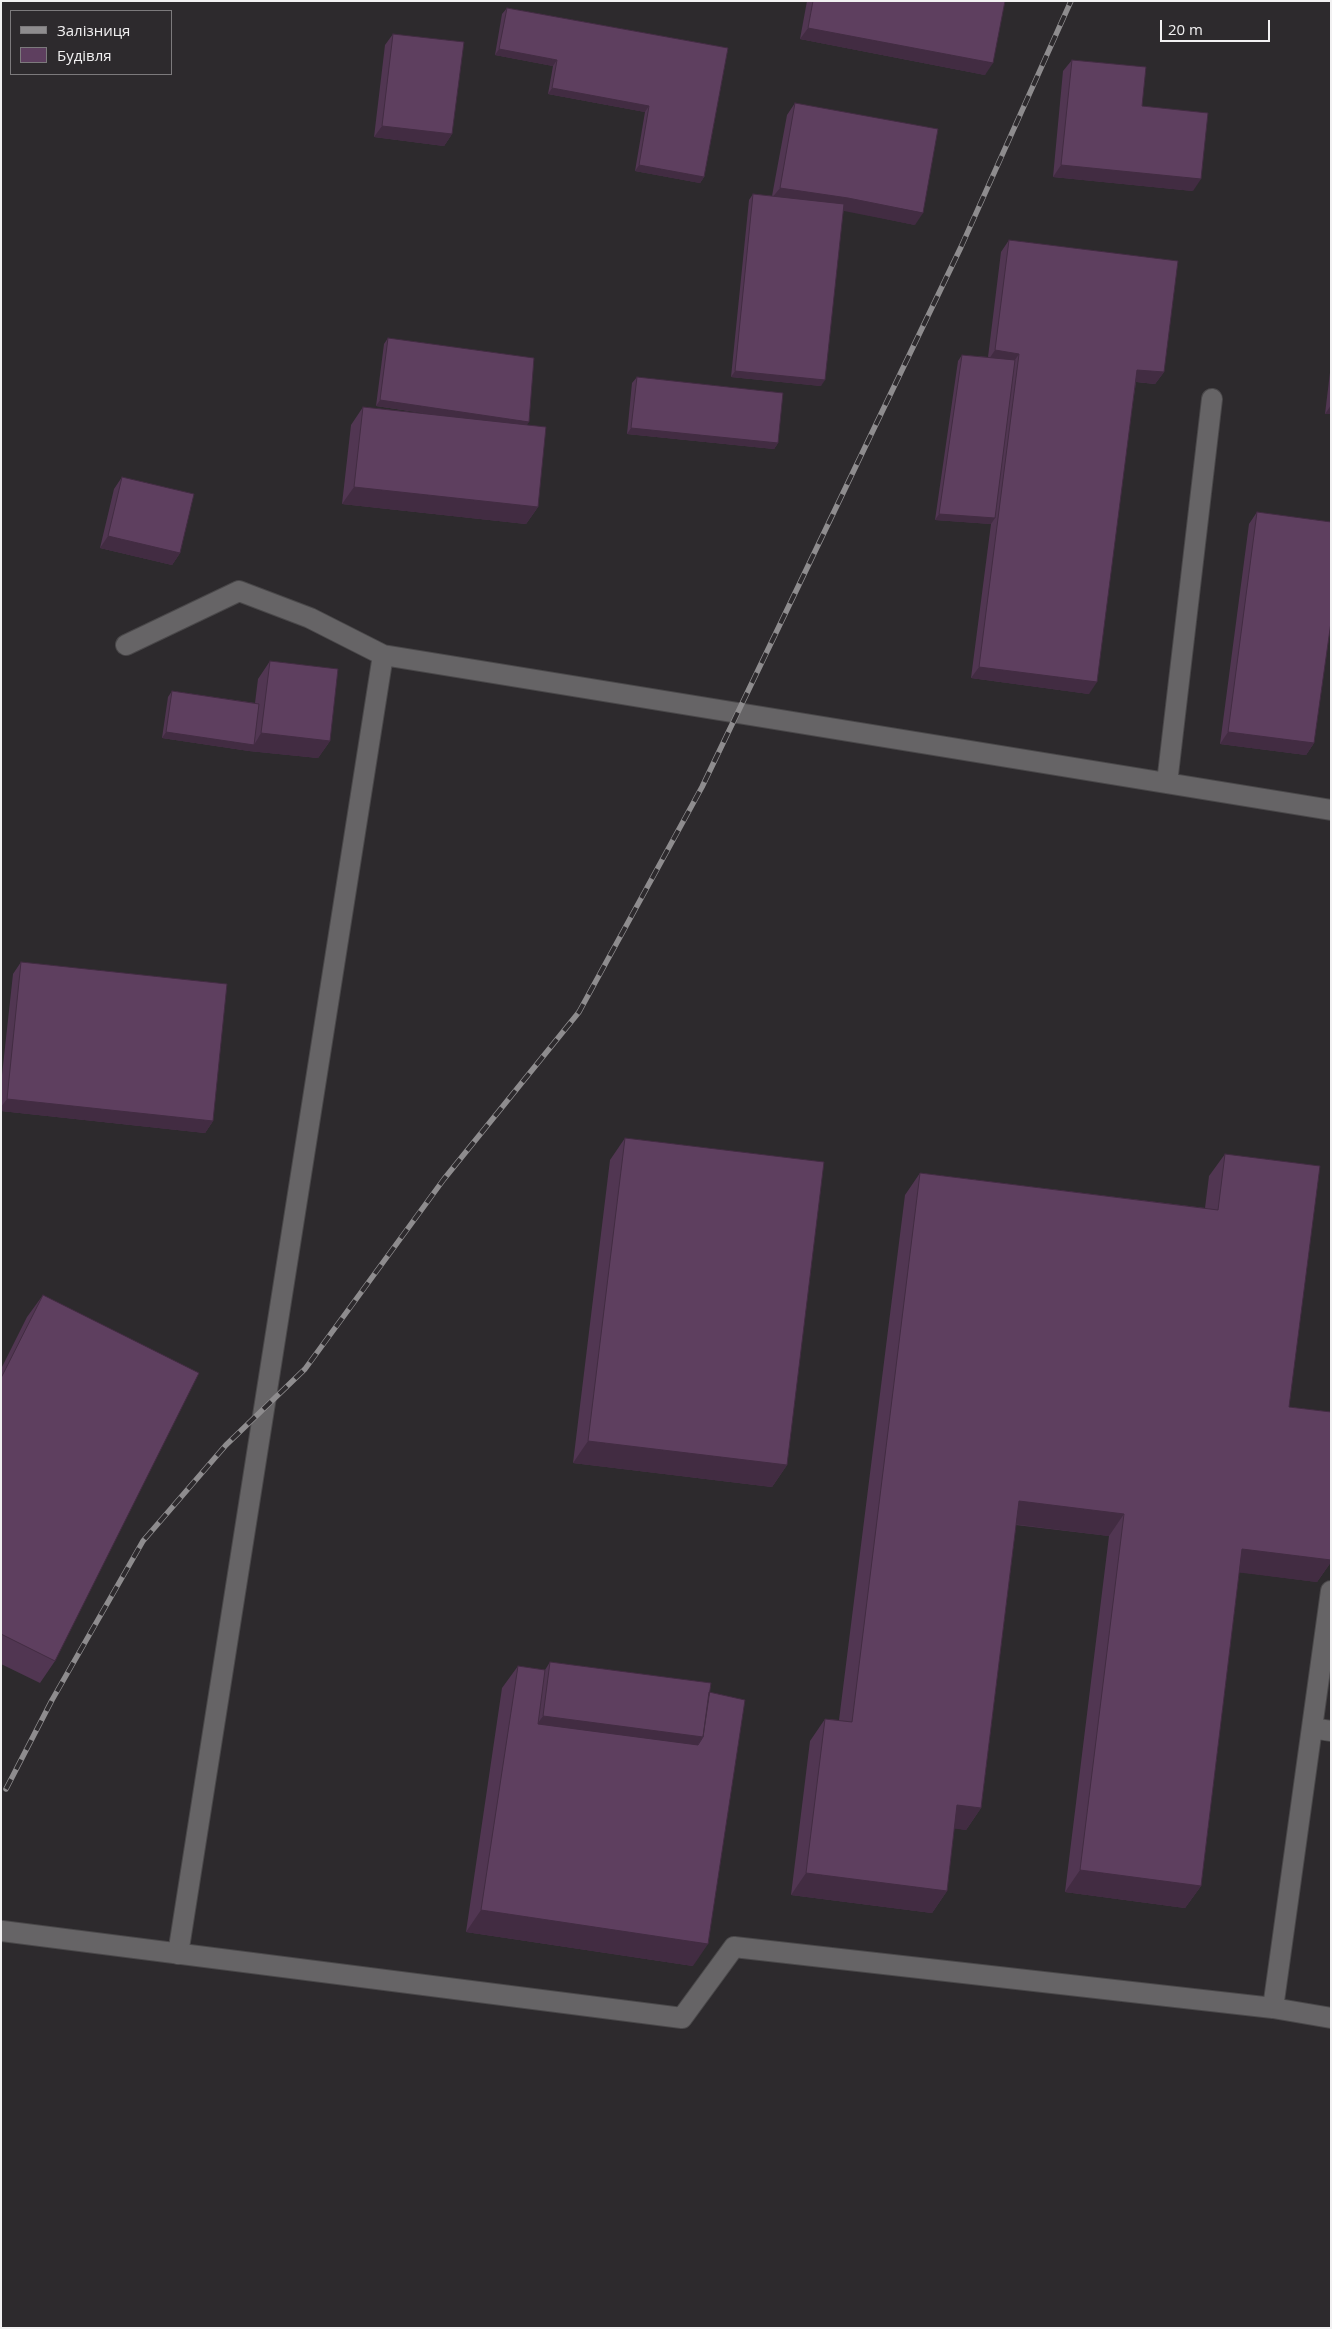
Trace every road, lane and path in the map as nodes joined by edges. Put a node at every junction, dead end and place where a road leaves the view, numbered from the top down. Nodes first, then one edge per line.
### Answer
1 (1212, 399) dead end
2 (126, 644) dead end
3 (383, 655) junction
4 (1167, 783) junction
5 (1331, 810) edge
6 (1331, 1590) edge
7 (1321, 1729) edge
8 (2, 1931) edge
9 (178, 1954) junction
10 (1272, 2008) junction
11 (1331, 2018) edge

1 - 4 lane
2 - 3 lane
3 - 4 lane
3 - 9 lane
4 - 5 lane
6 - 7 lane
7 - 10 lane
8 - 9 lane
9 - 10 lane
10 - 11 lane

